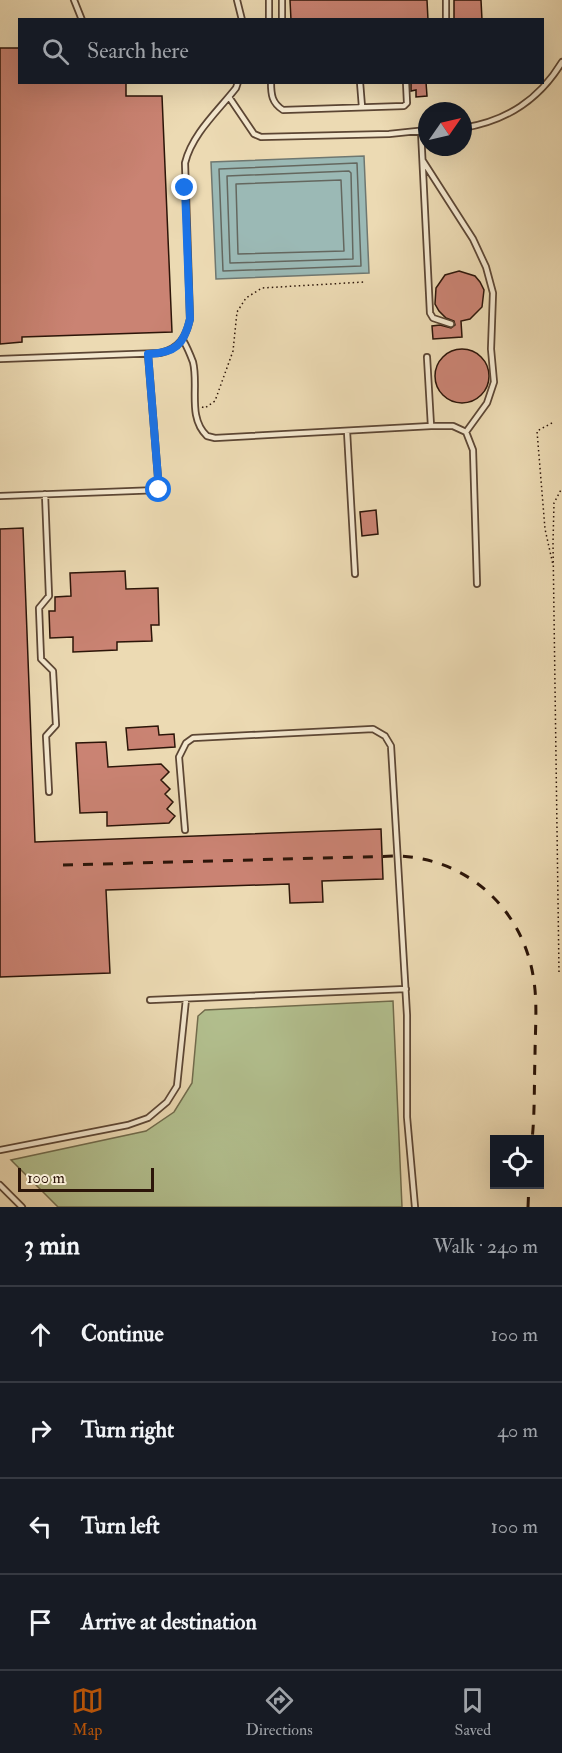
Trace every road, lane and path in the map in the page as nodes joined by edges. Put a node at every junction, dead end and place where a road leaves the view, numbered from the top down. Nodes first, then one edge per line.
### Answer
1 (74, 0) edge
2 (237, 0) edge
3 (268, 0) edge
4 (282, 0) edge
5 (446, 0) edge
6 (81, 18) edge
7 (242, 18) edge
8 (269, 18) edge
9 (282, 18) edge
10 (446, 18) edge
11 (562, 62) edge
12 (237, 84) edge
13 (271, 84) edge
14 (360, 84) edge
15 (406, 84) edge
16 (229, 97) junction
17 (362, 107) junction
18 (472, 126) edge
19 (418, 132) edge
20 (423, 156) edge
21 (423, 162) junction
22 (364, 282) dead end
23 (451, 324) dead end
24 (183, 340) junction
25 (148, 354) junction
26 (427, 357) dead end
27 (0, 358) edge
28 (195, 407) junction
29 (552, 423) dead end
30 (431, 426) junction
31 (347, 431) junction
32 (466, 432) junction
33 (562, 489) edge
34 (45, 494) junction
35 (0, 496) edge
36 (553, 568) junction
37 (355, 574) dead end
38 (477, 584) dead end
39 (50, 792) dead end
40 (185, 830) dead end
41 (559, 972) dead end
42 (406, 989) junction
43 (186, 999) junction
44 (150, 1000) dead end
45 (0, 1150) edge
46 (0, 1185) edge
47 (22, 1207) edge
48 (415, 1207) edge

1 - 6 lane
2 - 7 lane
3 - 8 lane
4 - 9 lane
5 - 10 lane
11 - 18 lane
12 - 16 lane
13 - 17 lane
14 - 17 lane
15 - 17 lane
16 - 19 lane
16 - 24 lane
20 - 21 lane
21 - 23 lane
21 - 32 lane
22 - 28 path
24 - 25 lane
24 - 28 lane
25 - 27 lane
25 - 34 lane
26 - 30 lane
28 - 31 lane
29 - 36 path
30 - 31 lane
30 - 32 lane
31 - 37 lane
32 - 38 lane
33 - 36 path
34 - 35 lane
34 - 39 lane
36 - 41 path
40 - 42 lane
42 - 43 lane
42 - 48 lane
43 - 44 lane
43 - 45 lane
46 - 47 lane

